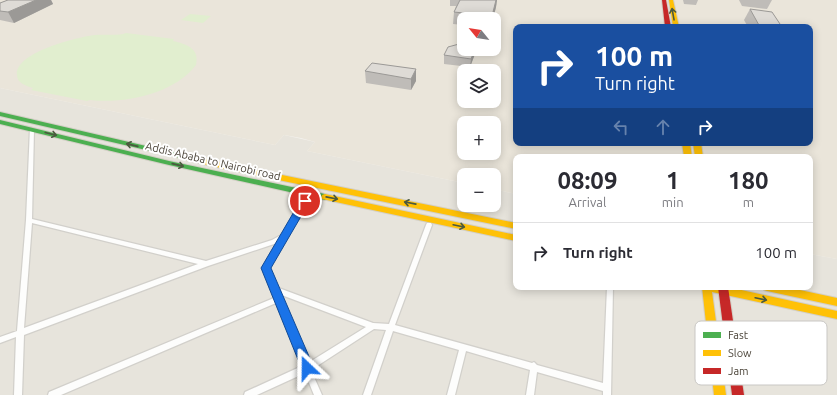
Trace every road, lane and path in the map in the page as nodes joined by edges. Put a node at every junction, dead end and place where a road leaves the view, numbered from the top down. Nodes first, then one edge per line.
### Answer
1 (664, 0) edge
2 (671, 0) edge
3 (668, 24) edge
4 (675, 24) edge
5 (0, 114) edge
6 (0, 122) edge
7 (32, 129) junction
8 (305, 201) dead end
9 (29, 220) junction
10 (430, 225) dead end
11 (513, 225) edge
12 (285, 236) junction
13 (513, 237) edge
14 (206, 264) junction
15 (274, 289) junction
16 (610, 290) edge
17 (708, 290) edge
18 (723, 290) edge
19 (727, 290) edge
20 (781, 290) edge
21 (278, 299) junction
22 (837, 302) edge
23 (837, 315) edge
24 (712, 321) edge
25 (728, 321) edge
26 (373, 326) junction
27 (391, 327) junction
28 (20, 333) junction
29 (0, 340) edge
30 (463, 347) junction
31 (534, 366) junction
32 (307, 368) junction
33 (719, 385) edge
34 (737, 385) edge
35 (607, 392) edge
36 (18, 395) edge
37 (52, 395) edge
38 (248, 395) edge
39 (318, 395) edge
40 (367, 395) edge
41 (451, 395) edge
42 (530, 395) edge
43 (720, 395) edge
44 (738, 395) edge

1 - 3 main road
4 -> 2 main road
11 -> 5 main road, Addis Ababa to Nairobi road
6 - 7 main road, Addis Ababa to Nairobi road
7 - 9 street
7 -> 13 main road, Addis Ababa to Nairobi road
8 - 12 street
9 - 14 street
9 - 28 street
10 - 27 street
12 - 14 street
12 - 15 street
14 - 28 street
15 - 21 street
15 - 26 street
16 - 35 street
17 - 24 main road
18 - 25 main road
19 -> 23 main road
20 - 22 main road
21 - 32 street
21 - 37 street
26 - 27 street
26 - 32 street
27 - 30 street
27 - 40 street
28 - 29 street
28 - 36 street
30 - 31 street
30 - 41 street
31 - 35 street
31 - 42 street
32 - 38 street
32 - 39 street
33 - 43 main road
34 - 44 main road

